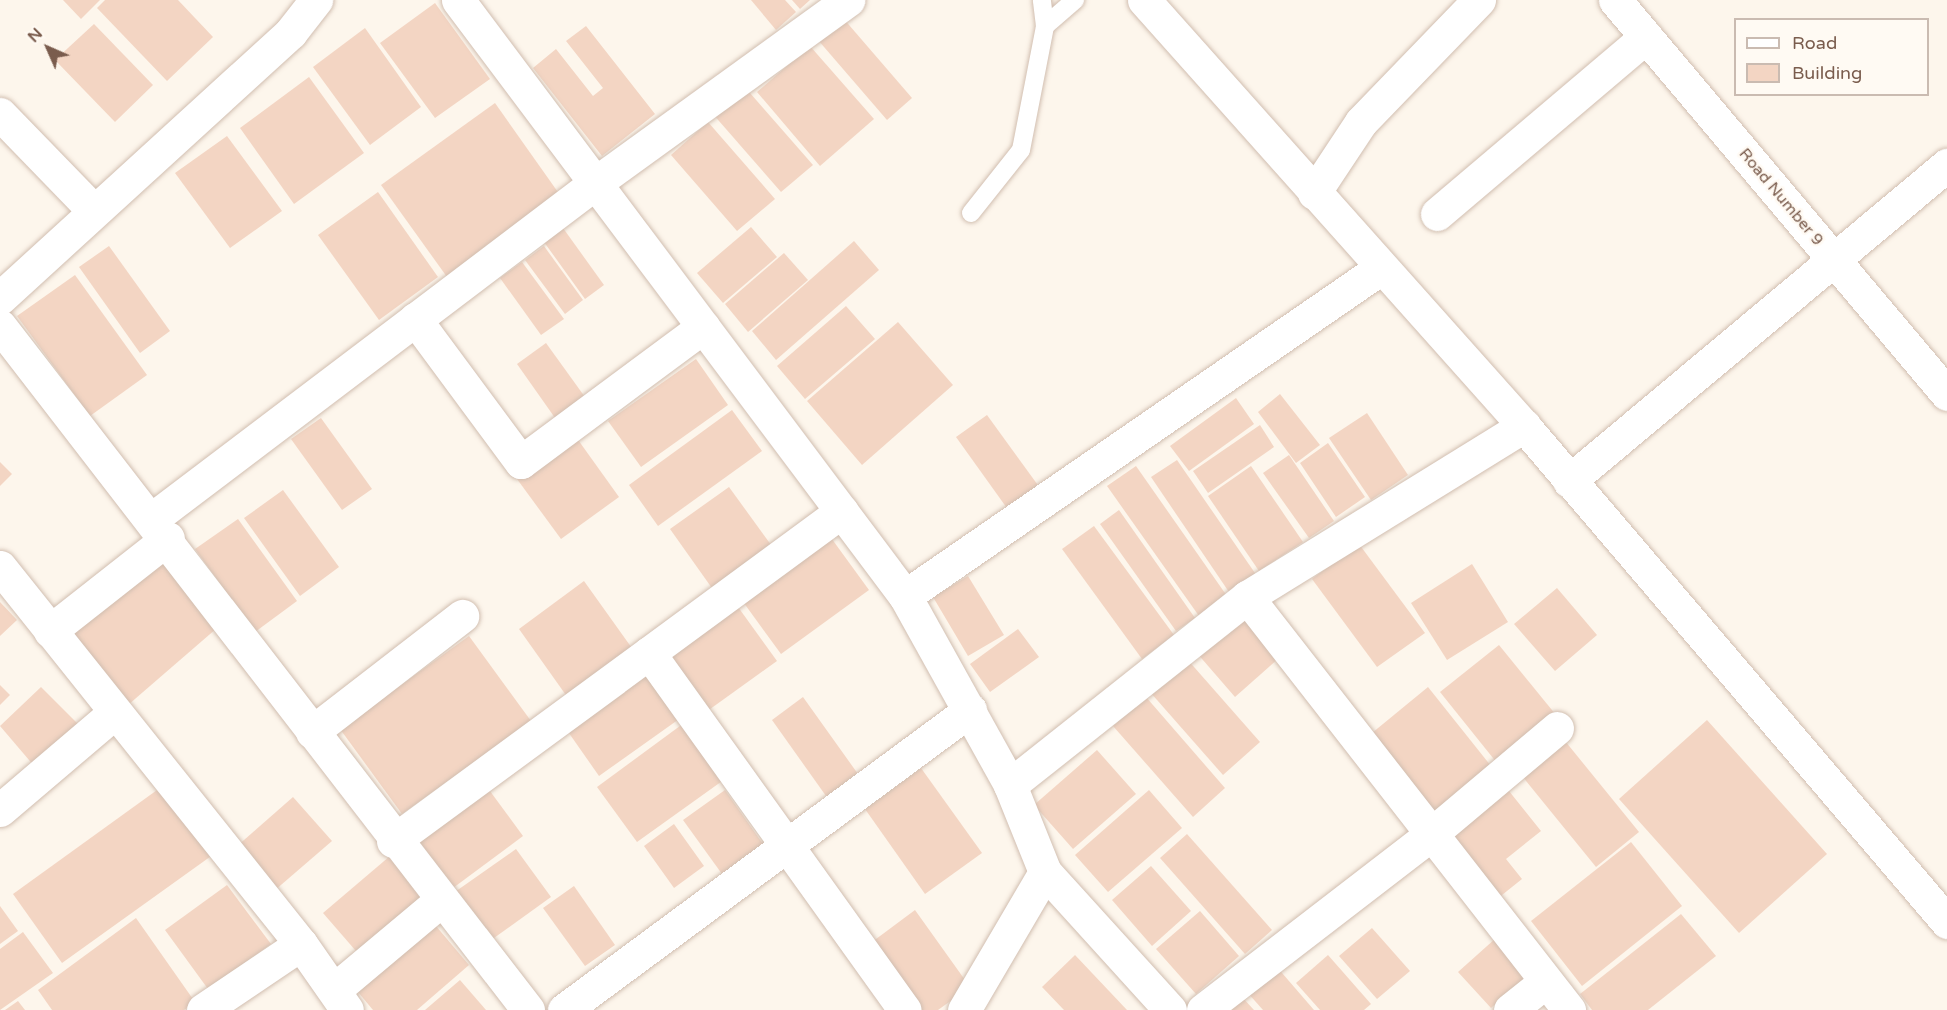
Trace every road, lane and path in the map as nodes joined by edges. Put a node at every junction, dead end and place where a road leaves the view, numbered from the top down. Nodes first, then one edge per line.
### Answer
1 (316, 0) edge
2 (458, 0) edge
3 (848, 0) edge
4 (1041, 0) edge
5 (1075, 0) edge
6 (1144, 0) edge
7 (1479, 0) edge
8 (1615, 0) edge
9 (1045, 26) junction
10 (1646, 37) junction
11 (0, 114) edge
12 (1947, 165) edge
13 (594, 184) junction
14 (1314, 193) junction
15 (94, 211) junction
16 (971, 213) dead end
17 (1437, 214) dead end
18 (1833, 260) junction
19 (1381, 268) junction
20 (0, 298) edge
21 (415, 319) junction
22 (0, 326) edge
23 (703, 327) junction
24 (1947, 394) edge
25 (1524, 426) junction
26 (1569, 481) junction
27 (842, 511) junction
28 (160, 528) junction
29 (0, 567) edge
30 (905, 596) junction
31 (1247, 597) junction
32 (462, 616) dead end
33 (50, 631) junction
34 (649, 654) junction
35 (970, 710) junction
36 (115, 712) junction
37 (1557, 728) dead end
38 (312, 732) junction
39 (1010, 785) junction
40 (0, 810) edge
41 (1430, 835) junction
42 (393, 841) junction
43 (788, 845) junction
44 (1045, 872) junction
45 (440, 901) junction
46 (1947, 922) edge
47 (301, 944) junction
48 (1545, 982) junction
49 (340, 1000) edge
50 (203, 1010) edge
51 (528, 1010) edge
52 (564, 1010) edge
53 (904, 1010) edge
54 (964, 1010) edge
55 (1170, 1010) edge
56 (1203, 1010) edge
57 (1510, 1010) edge
58 (1569, 1010) edge

1 - 15 street
2 - 13 street
3 - 13 street
4 - 9 lane
5 - 9 lane
6 - 14 street
7 - 14 street
8 - 10 street, Road Number 9
9 - 16 lane
10 - 17 street
10 - 18 street, Road Number 9
11 - 15 street
12 - 18 street
13 - 21 street
13 - 23 street
14 - 19 street
15 - 20 street
18 - 24 street, Road Number 9
18 - 26 street
19 - 25 street
19 - 30 street
21 - 23 street
21 - 28 street
22 - 28 street
23 - 27 street
25 - 26 street
25 - 31 street
26 - 46 street
27 - 30 street
27 - 34 street
28 - 33 street
28 - 38 street
29 - 33 street
30 - 35 street
31 - 39 street
31 - 41 street
32 - 38 street
33 - 36 street
34 - 42 street
34 - 43 street
35 - 39 street
35 - 43 street
36 - 40 street
36 - 47 street
37 - 41 street
38 - 42 street
39 - 44 street
41 - 48 street
41 - 56 street
42 - 45 street
43 - 52 street
43 - 53 street
44 - 54 street
44 - 55 street
45 - 49 street
45 - 51 street
47 - 49 street
47 - 50 street
48 - 57 street
48 - 58 street

